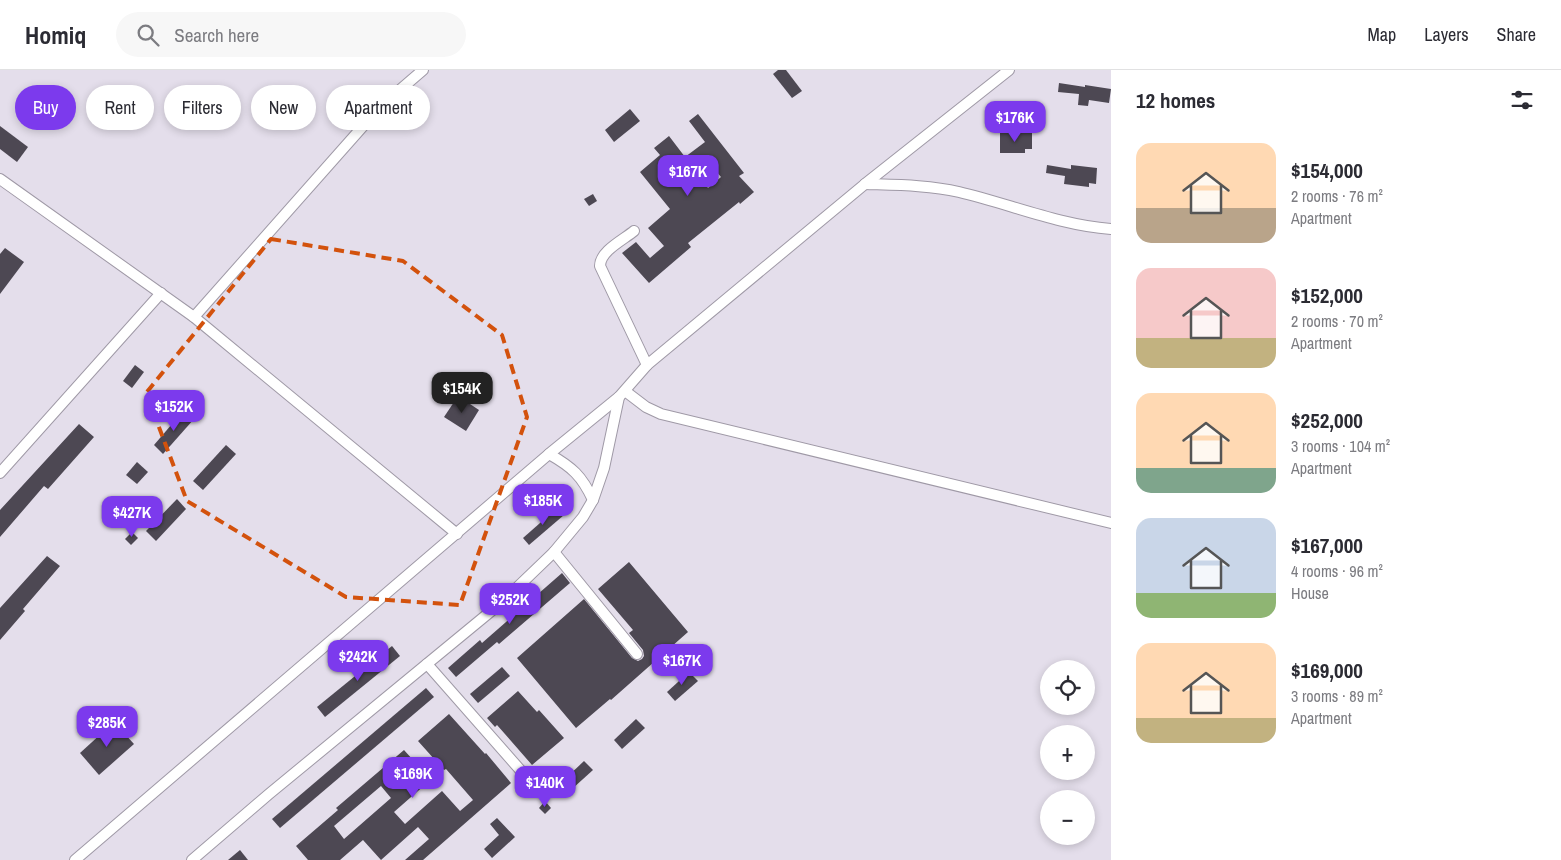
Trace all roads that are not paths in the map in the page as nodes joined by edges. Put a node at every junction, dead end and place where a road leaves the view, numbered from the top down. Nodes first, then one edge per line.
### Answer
1 (423, 70) edge
2 (1009, 70) edge
3 (0, 179) edge
4 (865, 184) junction
5 (1111, 229) edge
6 (634, 232) dead end
7 (161, 293) junction
8 (194, 318) junction
9 (647, 365) junction
10 (622, 394) junction
11 (549, 454) junction
12 (0, 473) edge
13 (593, 500) junction
14 (1111, 523) edge
15 (458, 534) junction
16 (554, 552) junction
17 (637, 654) dead end
18 (427, 664) junction
19 (522, 772) dead end
20 (75, 860) edge
21 (192, 860) edge

1 - 8 street
2 - 4 street
3 - 7 street
4 - 5 street
4 - 9 street
6 - 9 street
7 - 8 street
7 - 12 street
8 - 15 street
9 - 10 street
10 - 11 street
10 - 13 street
10 - 14 street
11 - 13 street
11 - 15 street
13 - 16 street
15 - 20 street
16 - 17 street
16 - 18 street
18 - 19 street
18 - 21 street

